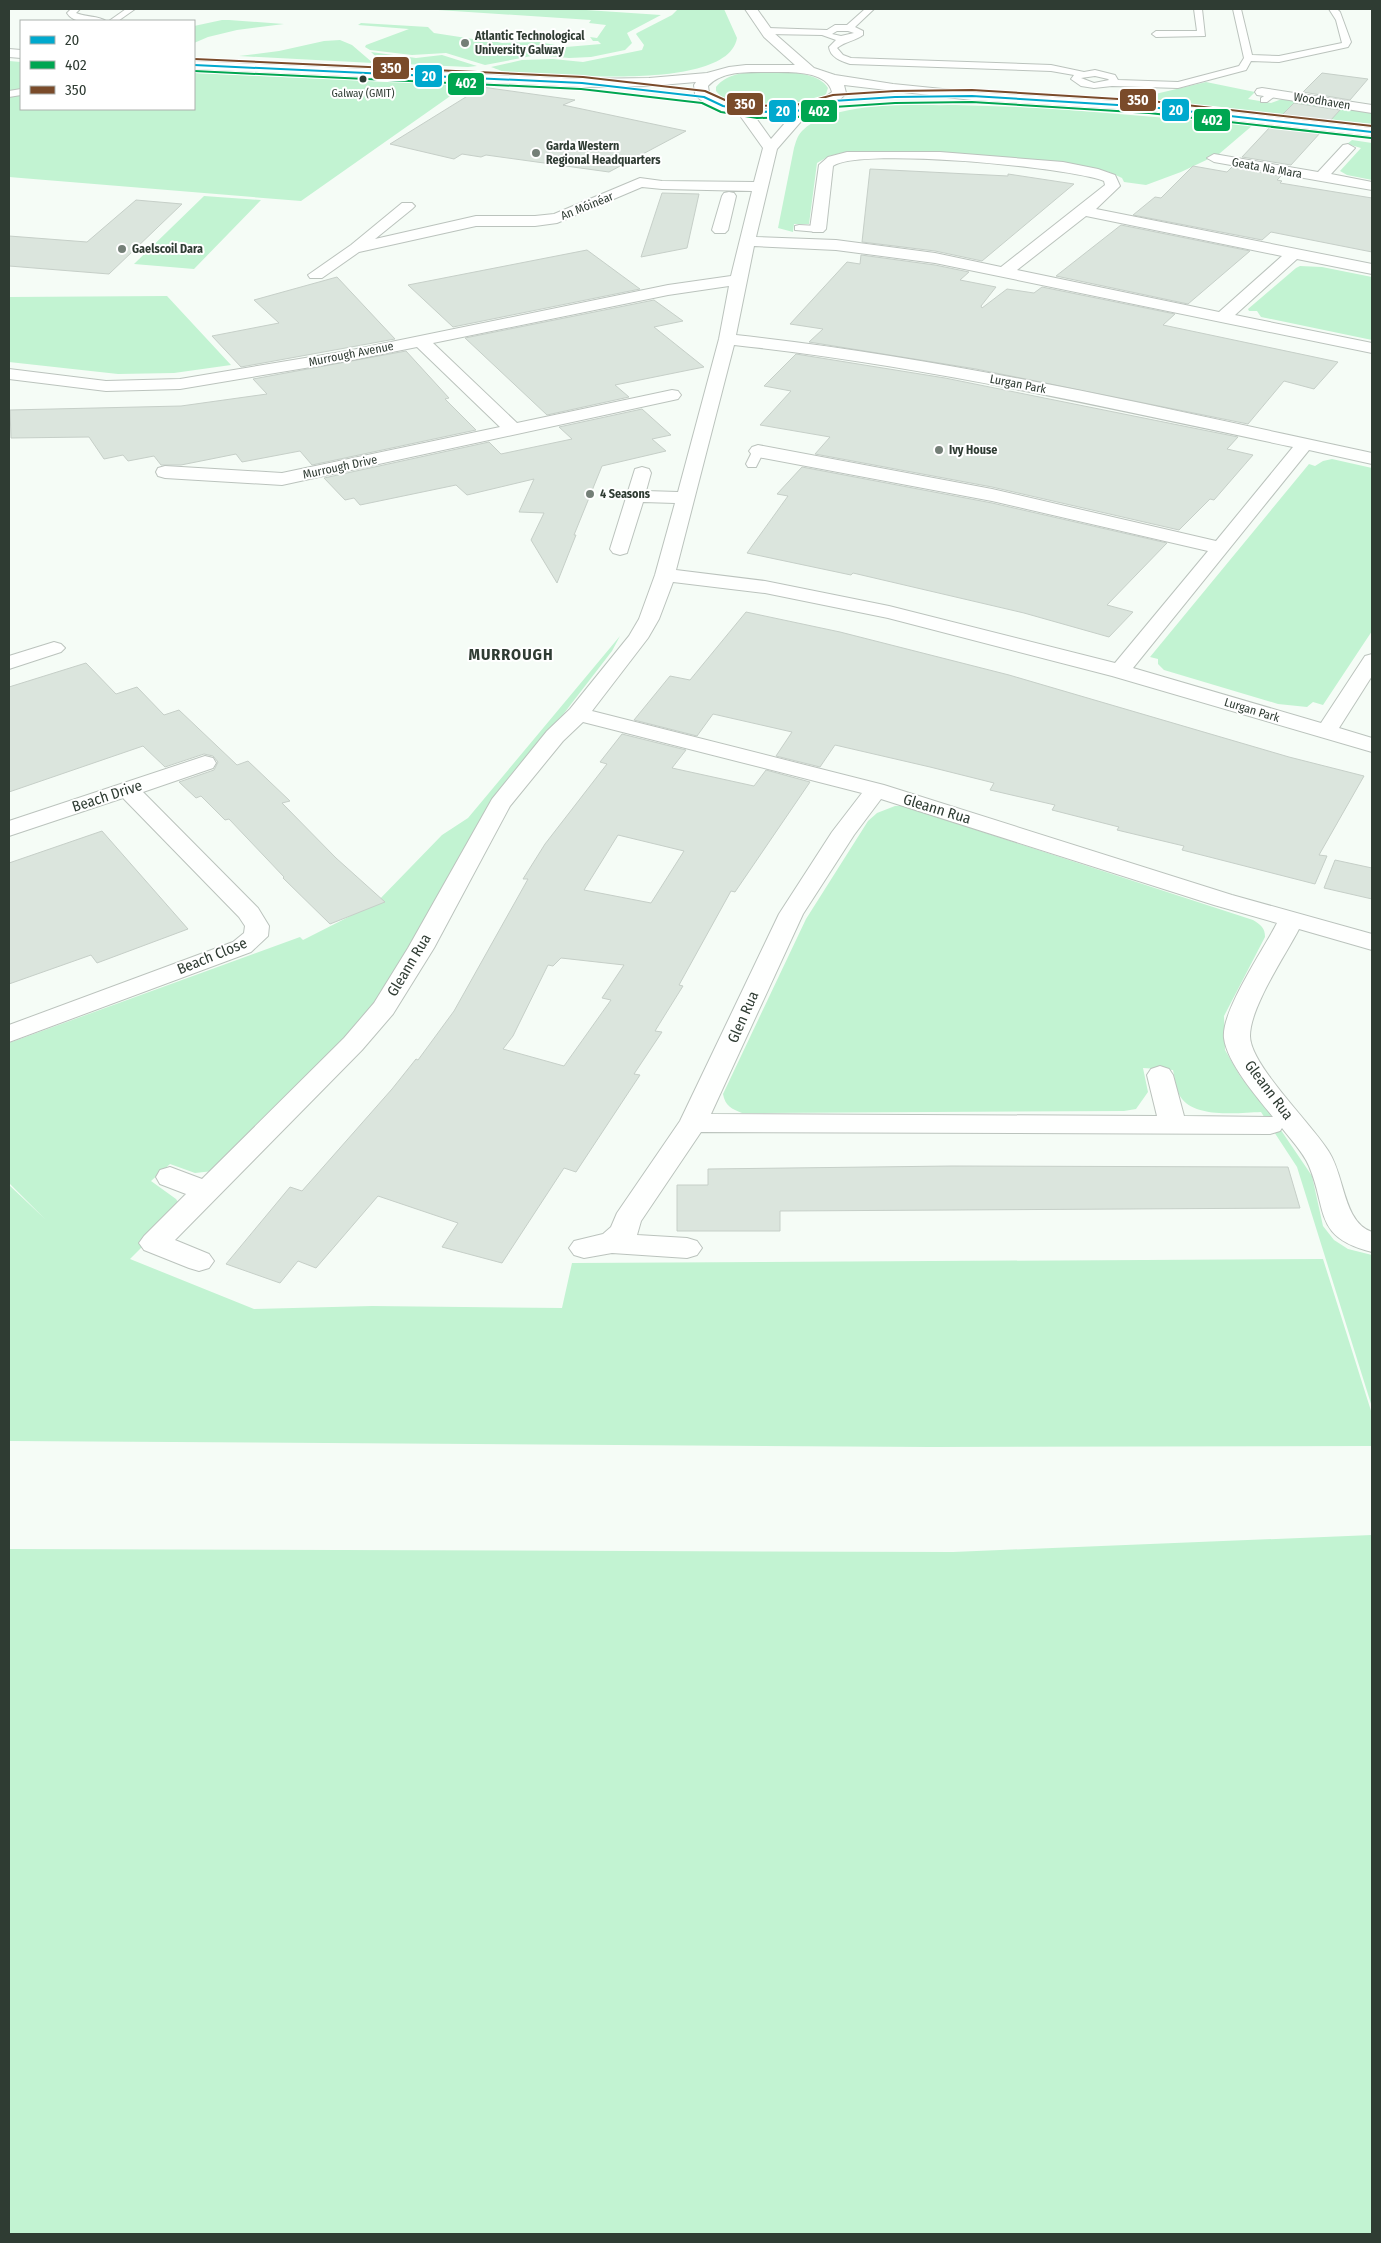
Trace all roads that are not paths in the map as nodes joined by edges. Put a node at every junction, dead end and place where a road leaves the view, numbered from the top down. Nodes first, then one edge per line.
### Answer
1 (76, 9) edge
2 (120, 9) edge
3 (751, 9) edge
4 (870, 9) edge
5 (1198, 9) edge
6 (1237, 9) edge
7 (1334, 9) edge
8 (85, 20) edge
9 (116, 20) edge
10 (849, 28) junction
11 (826, 32) junction
12 (1156, 34) dead end
13 (766, 35) junction
14 (844, 38) junction
15 (748, 56) dead end
16 (1248, 58) junction
17 (195, 65) edge
18 (735, 70) junction
19 (809, 71) junction
20 (709, 77) junction
21 (833, 79) junction
22 (582, 83) junction
23 (1266, 95) dead end
24 (972, 96) junction
25 (704, 97) junction
26 (833, 101) junction
27 (1372, 109) edge
28 (743, 110) junction
29 (804, 110) junction
30 (1372, 132) edge
31 (770, 148) junction
32 (1348, 148) dead end
33 (1214, 158) dead end
34 (1321, 177) junction
35 (1372, 186) edge
36 (760, 187) junction
37 (729, 196) dead end
38 (407, 206) dead end
39 (1085, 211) junction
40 (754, 220) junction
41 (799, 228) dead end
42 (818, 229) joint
43 (749, 240) junction
44 (354, 249) junction
45 (1293, 254) junction
46 (1372, 270) edge
47 (1006, 271) junction
48 (316, 275) dead end
49 (737, 287) junction
50 (1222, 318) junction
51 (727, 339) junction
52 (421, 341) junction
53 (1372, 348) edge
54 (9, 374) edge
55 (672, 395) dead end
56 (513, 429) junction
57 (1305, 444) junction
58 (755, 458) dead end
59 (1372, 458) edge
60 (165, 472) dead end
61 (642, 473) dead end
62 (636, 496) junction
63 (684, 498) junction
64 (1221, 548) junction
65 (620, 549) dead end
66 (665, 575) junction
67 (54, 648) dead end
68 (1372, 660) edge
69 (9, 662) edge
70 (1120, 671) junction
71 (578, 714) junction
72 (1326, 732) junction
73 (1372, 745) edge
74 (205, 763) dead end
75 (128, 790) junction
76 (876, 790) junction
77 (9, 829) edge
78 (1291, 920) junction
79 (1372, 942) edge
80 (9, 1034) edge
81 (1160, 1075) dead end
82 (693, 1123) junction
83 (1270, 1125) dead end
84 (1173, 1126) junction
85 (170, 1177) dead end
86 (207, 1191) junction
87 (1372, 1242) edge
88 (612, 1243) junction
89 (584, 1248) dead end
90 (687, 1248) dead end
91 (199, 1261) dead end

1 - 8 lane
2 - 9 lane
3 - 13 street
4 - 10 lane
5 - 12 lane
6 - 16 lane
7 - 16 lane
10 - 11 lane
10 - 14 lane
11 - 13 lane
11 - 14 lane
13 - 19 street
14 - 16 lane
15 - 18 street
17 - 22 street
18 - 19 street
18 - 20 street
19 - 21 street
20 - 22 street
20 - 25 street
21 - 24 street
21 - 26 street
22 - 25 street
23 - 27 street, Woodhaven
24 - 26 street
24 - 30 street
25 - 28 street
26 - 29 street
28 - 29 street
28 - 31 street
29 - 31 street
31 - 36 street
32 - 34 street, Geata Na Mara
33 - 34 street, Geata Na Mara
34 - 35 street, Geata Na Mara
36 - 40 street
36 - 44 street, An Móinéar
37 - 40 street
38 - 44 street, An Móinéar
39 - 42 street
39 - 45 street
39 - 47 street
40 - 43 street
41 - 42 lane
43 - 47 street
43 - 49 street
44 - 48 street, An Móinéar
45 - 46 street
45 - 50 street
47 - 50 street
49 - 51 street
49 - 52 street, Murrough Avenue
50 - 53 street
51 - 57 street, Lurgan Park
51 - 63 street
52 - 54 street, Murrough Avenue
52 - 56 street
55 - 56 street, Murrough Drive
56 - 60 street, Murrough Drive
57 - 59 street, Lurgan Park
57 - 64 street
58 - 64 street
61 - 62 street
62 - 63 street
62 - 65 street
63 - 66 street
64 - 70 street
66 - 70 street, Lurgan Park
66 - 71 street, Gleann Rua
67 - 69 street
68 - 72 street
70 - 72 street, Lurgan Park
71 - 76 street, Gleann Rua
71 - 86 street, Gleann Rua
72 - 73 street, Lurgan Park
74 - 75 street, Beach Drive
75 - 77 street, Beach Drive
75 - 80 street, Beach Close
76 - 78 street, Gleann Rua
76 - 82 street, Glen Rua
78 - 79 street, Gleann Rua
78 - 87 street, Gleann Rua
81 - 84 street
82 - 84 street, Gleann Rua
82 - 88 street, Glen Rua
83 - 84 street, Gleann Rua
85 - 86 street
86 - 91 street, Gleann Rua
88 - 89 street
88 - 90 street

